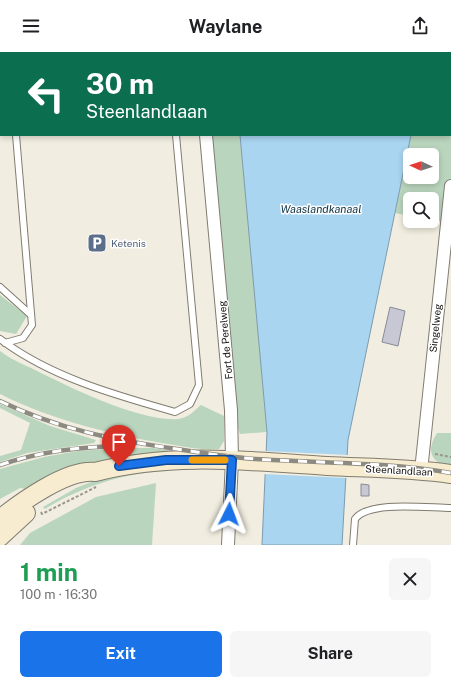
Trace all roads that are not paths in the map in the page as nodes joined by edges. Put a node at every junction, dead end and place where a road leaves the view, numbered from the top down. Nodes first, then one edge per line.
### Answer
1 (16, 136) edge
2 (176, 136) edge
3 (206, 136) edge
4 (451, 186) edge
5 (0, 287) edge
6 (31, 315) junction
7 (2, 341) edge
8 (232, 460) junction
9 (421, 470) junction
10 (451, 474) edge
11 (40, 497) junction
12 (451, 508) edge
13 (0, 519) edge
14 (0, 537) edge
15 (228, 545) edge
16 (353, 545) edge

1 - 6 lane
2 - 7 lane
3 - 8 street, Fort de Perelweg
4 - 9 street, Singelweg
5 - 6 lane
6 - 7 lane
8 - 9 main road, Steenlandlaan
8 - 11 main road
8 - 15 street, Fort de Perelweg
9 - 10 main road, Steenlandlaan
11 - 13 main road
11 - 14 main road
12 - 16 lane

